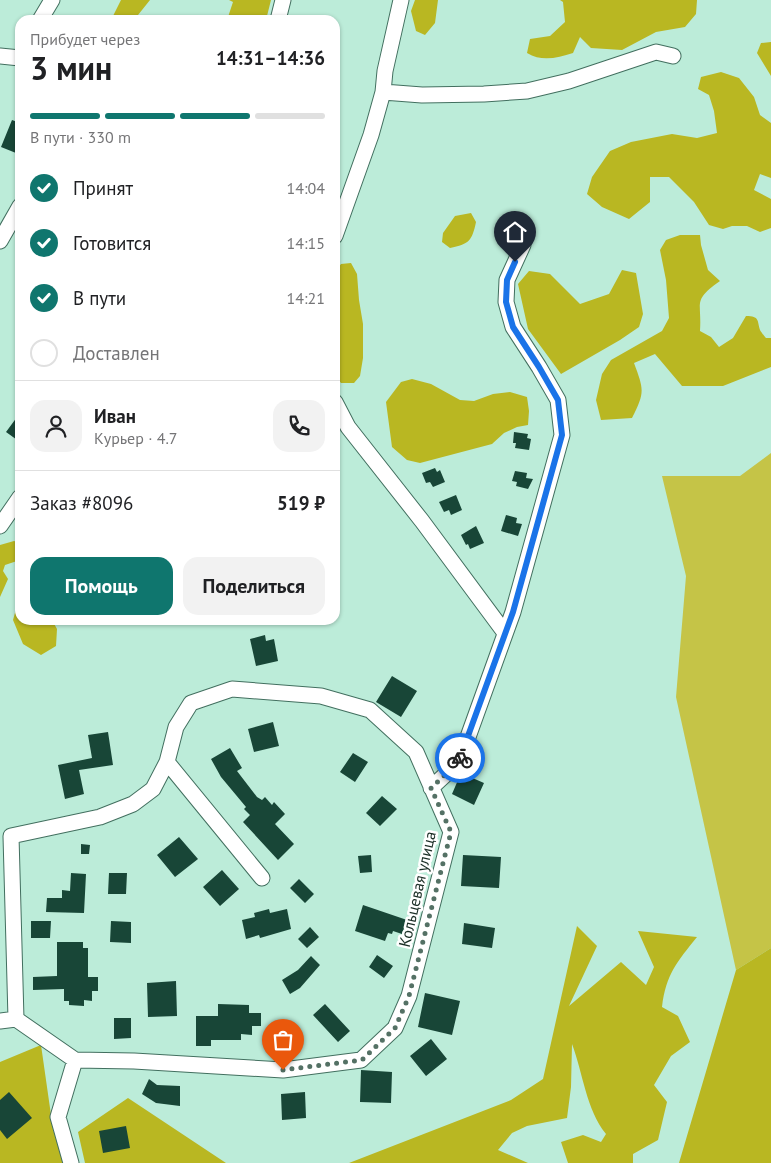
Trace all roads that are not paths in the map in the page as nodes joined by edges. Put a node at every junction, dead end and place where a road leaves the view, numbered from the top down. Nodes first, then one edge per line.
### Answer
1 (52, 0) edge
2 (283, 0) edge
3 (401, 0) edge
4 (43, 15) edge
5 (279, 15) edge
6 (0, 56) edge
7 (673, 56) dead end
8 (15, 58) edge
9 (384, 92) junction
10 (15, 215) edge
11 (340, 222) edge
12 (0, 241) edge
13 (523, 245) dead end
14 (340, 410) edge
15 (15, 504) edge
16 (0, 526) edge
17 (505, 633) junction
18 (166, 762) junction
19 (431, 788) junction
20 (6, 836) edge
21 (262, 878) dead end
22 (16, 1019) junction
23 (0, 1021) edge
24 (75, 1060) junction
25 (71, 1163) edge

1 - 4 street
2 - 5 street
3 - 9 street
6 - 8 street
7 - 9 street
9 - 11 street
10 - 12 street
13 - 17 street
14 - 17 street
15 - 16 street
17 - 19 street
18 - 19 street, Кольцевая улица
18 - 20 street, Кольцевая улица
18 - 21 street
19 - 24 street, Кольцевая улица
20 - 22 street, Кольцевая улица
22 - 23 street
22 - 24 street
24 - 25 street

